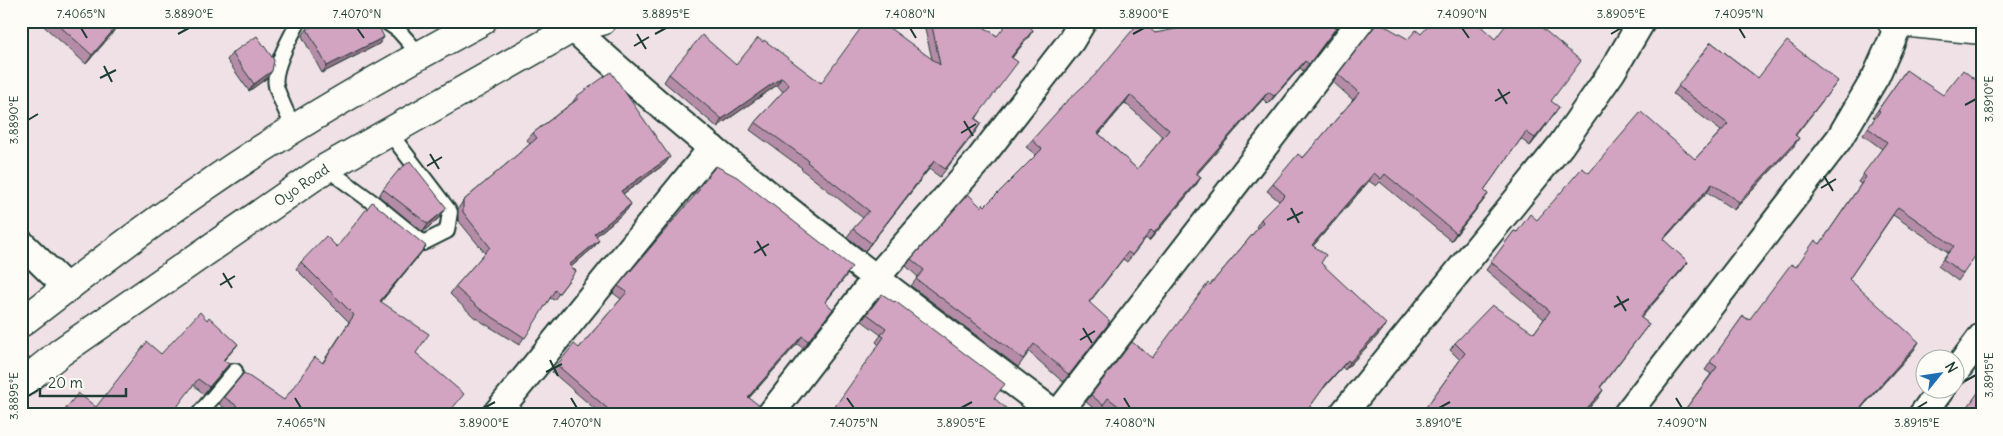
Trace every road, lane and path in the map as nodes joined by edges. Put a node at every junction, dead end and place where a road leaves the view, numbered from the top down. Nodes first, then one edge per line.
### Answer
1 (299, 21) edge
2 (385, 21) edge
3 (482, 21) edge
4 (602, 21) edge
5 (1083, 21) edge
6 (1361, 21) edge
7 (1642, 21) edge
8 (1896, 22) edge
9 (569, 25) edge
10 (1982, 30) edge
11 (420, 55) junction
12 (294, 129) junction
13 (389, 132) junction
14 (712, 148) junction
15 (326, 168) junction
16 (21, 243) edge
17 (875, 279) junction
18 (67, 288) junction
19 (21, 323) edge
20 (1982, 336) edge
21 (1966, 358) edge
22 (235, 371) dead end
23 (21, 384) edge
24 (1935, 398) edge
25 (198, 415) edge
26 (495, 415) edge
27 (770, 415) edge
28 (1057, 415) edge
29 (1342, 415) edge
30 (1626, 415) edge
31 (1922, 415) edge

1 - 12 lane
2 - 11 lane
3 - 11 main road
4 - 9 main road, Oyo Road
5 - 17 street
6 - 28 street
7 - 29 street
8 - 10 main road
8 - 30 street
9 - 13 main road, Oyo Road
9 - 14 street
11 - 12 main road
12 - 18 main road
13 - 15 main road, Oyo Road
13 - 15 lane
14 - 17 street
14 - 26 street
15 - 23 main road, Oyo Road
16 - 18 street
17 - 27 street
17 - 28 street
18 - 19 main road
20 - 21 street
22 - 25 lane
24 - 31 street

